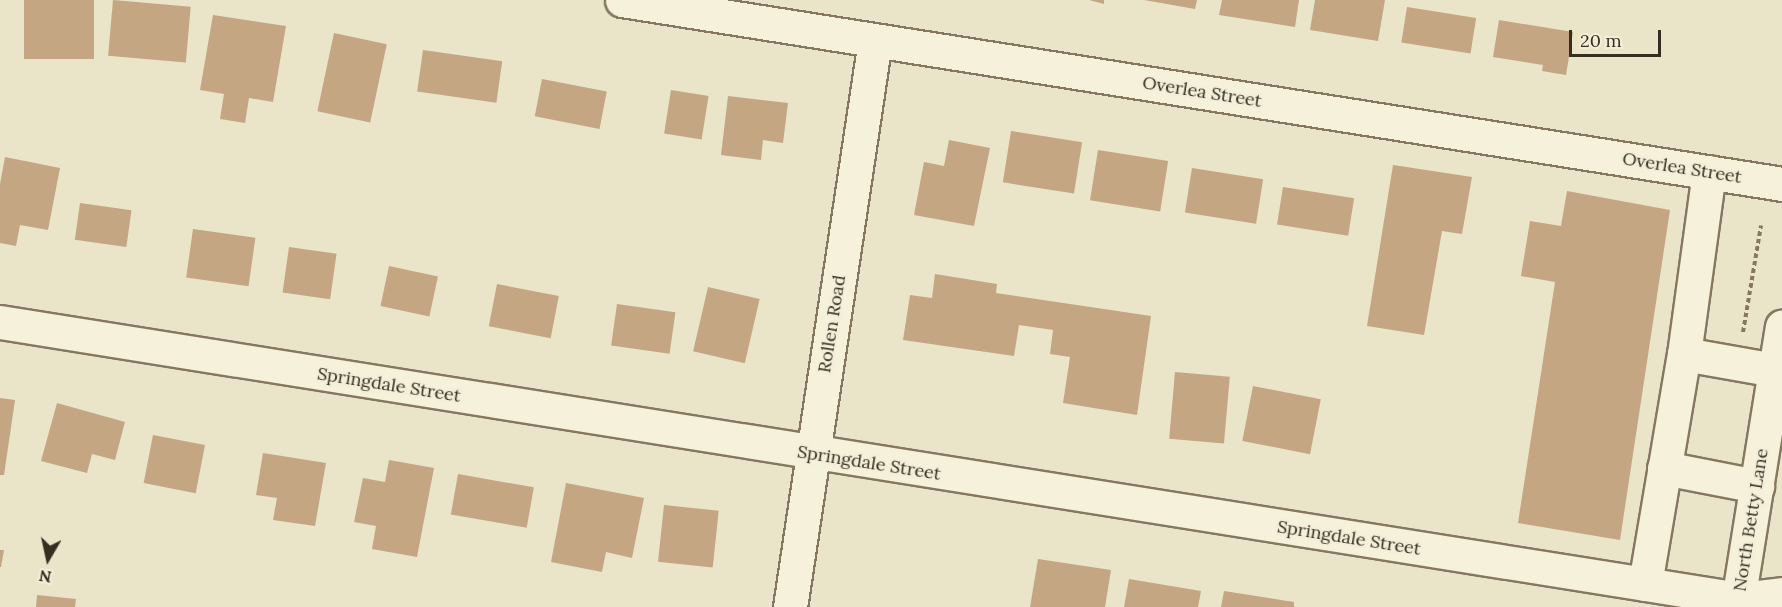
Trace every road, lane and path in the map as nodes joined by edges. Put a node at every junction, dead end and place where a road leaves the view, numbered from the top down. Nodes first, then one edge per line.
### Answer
1 (622, 0) edge
2 (875, 40) junction
3 (1709, 172) junction
4 (1782, 184) edge
5 (1761, 226) dead end
6 (0, 322) edge
7 (1782, 327) edge
8 (1743, 336) dead end
9 (1684, 354) junction
10 (1775, 369) junction
11 (812, 454) junction
12 (1664, 468) junction
13 (1757, 486) junction
14 (1645, 584) junction
15 (1782, 594) edge
16 (1738, 603) edge
17 (789, 607) edge

1 - 2 street, Overlea Street
2 - 3 street, Overlea Street
2 - 11 street, Rollen Road
3 - 4 street, Overlea Street
3 - 9 street
5 - 8 path
6 - 11 street, Springdale Street
7 - 10 street, North Betty Lane
9 - 10 street
9 - 12 street
10 - 13 street, North Betty Lane
11 - 14 street, Springdale Street
11 - 17 street, Rollen Road
12 - 13 street
12 - 14 street
13 - 16 street, North Betty Lane
14 - 16 street, Springdale Street
15 - 16 street, Springdale Street

